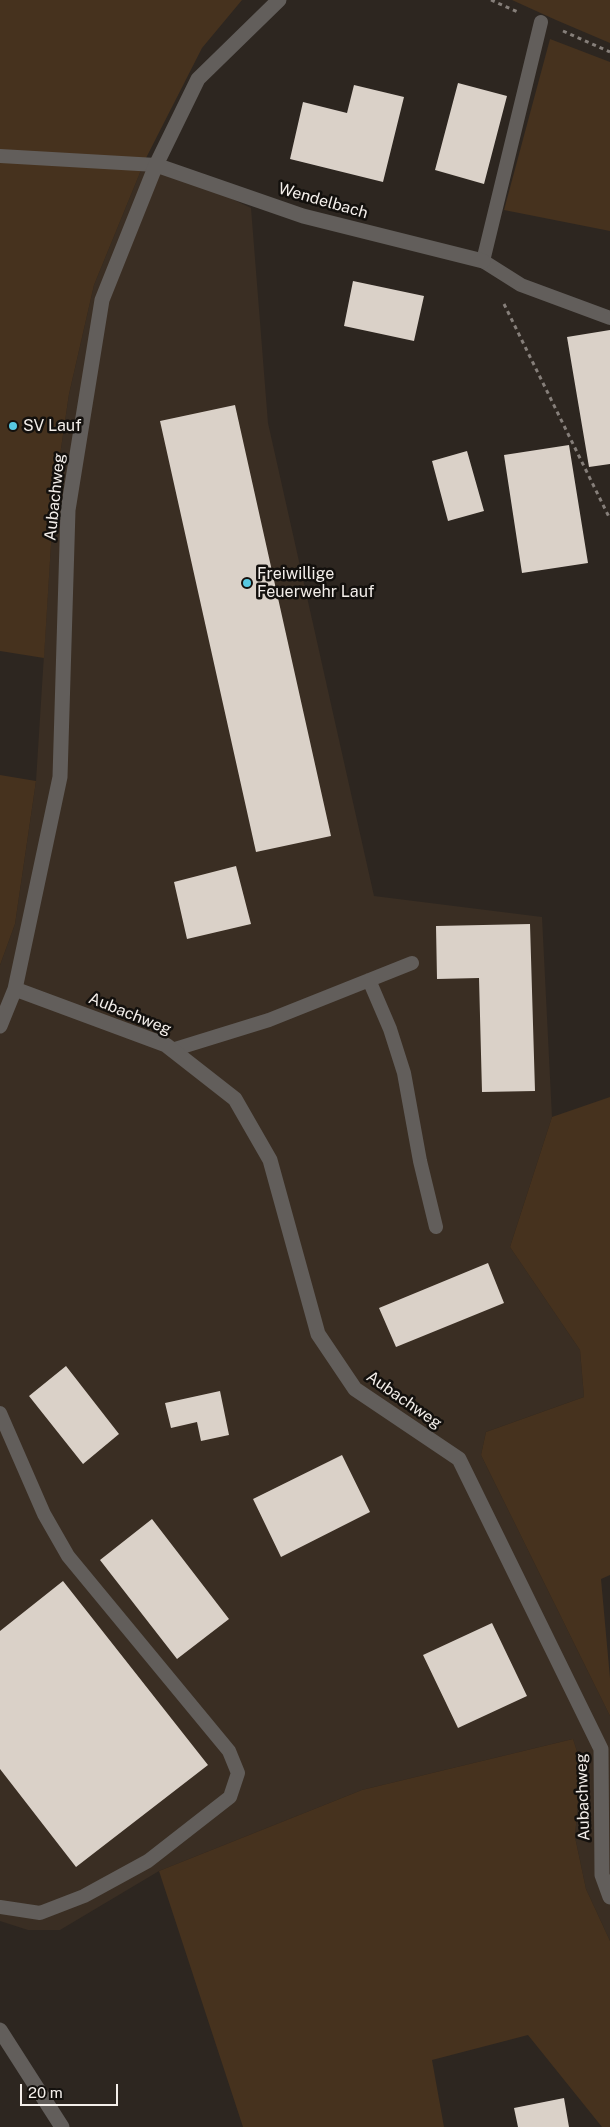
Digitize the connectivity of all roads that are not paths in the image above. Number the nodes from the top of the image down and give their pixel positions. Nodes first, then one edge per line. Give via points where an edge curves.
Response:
1 (279, 0) edge
2 (541, 22) dead end
3 (0, 156) edge
4 (156, 165) junction
5 (483, 261) junction
6 (610, 318) edge
7 (412, 963) dead end
8 (369, 980) junction
9 (15, 989) junction
10 (0, 1026) edge
11 (172, 1050) junction
12 (436, 1227) dead end
13 (0, 1414) edge
14 (610, 1897) edge
15 (0, 1907) edge
16 (0, 2030) edge
17 (62, 2127) edge

1 - 4 street, Aubachweg via 198,79
2 - 5 lane
3 - 4 lane
4 - 5 street, Wendelbach via 303,216
4 - 9 street, Aubachweg via 102,300 68,510 60,777
5 - 6 lane via 521,285
7 - 8 lane
8 - 11 lane via 269,1020
8 - 12 lane via 390,1029 404,1074
9 - 10 street, Aubachweg
9 - 11 street, Aubachweg
11 - 14 street, Aubachweg via 235,1099 270,1160 318,1334 355,1389 459,1458 601,1750 602,1875
13 - 15 lane via 44,1514 68,1556 229,1751 238,1773 230,1797 148,1861 84,1896 40,1913
16 - 17 street

